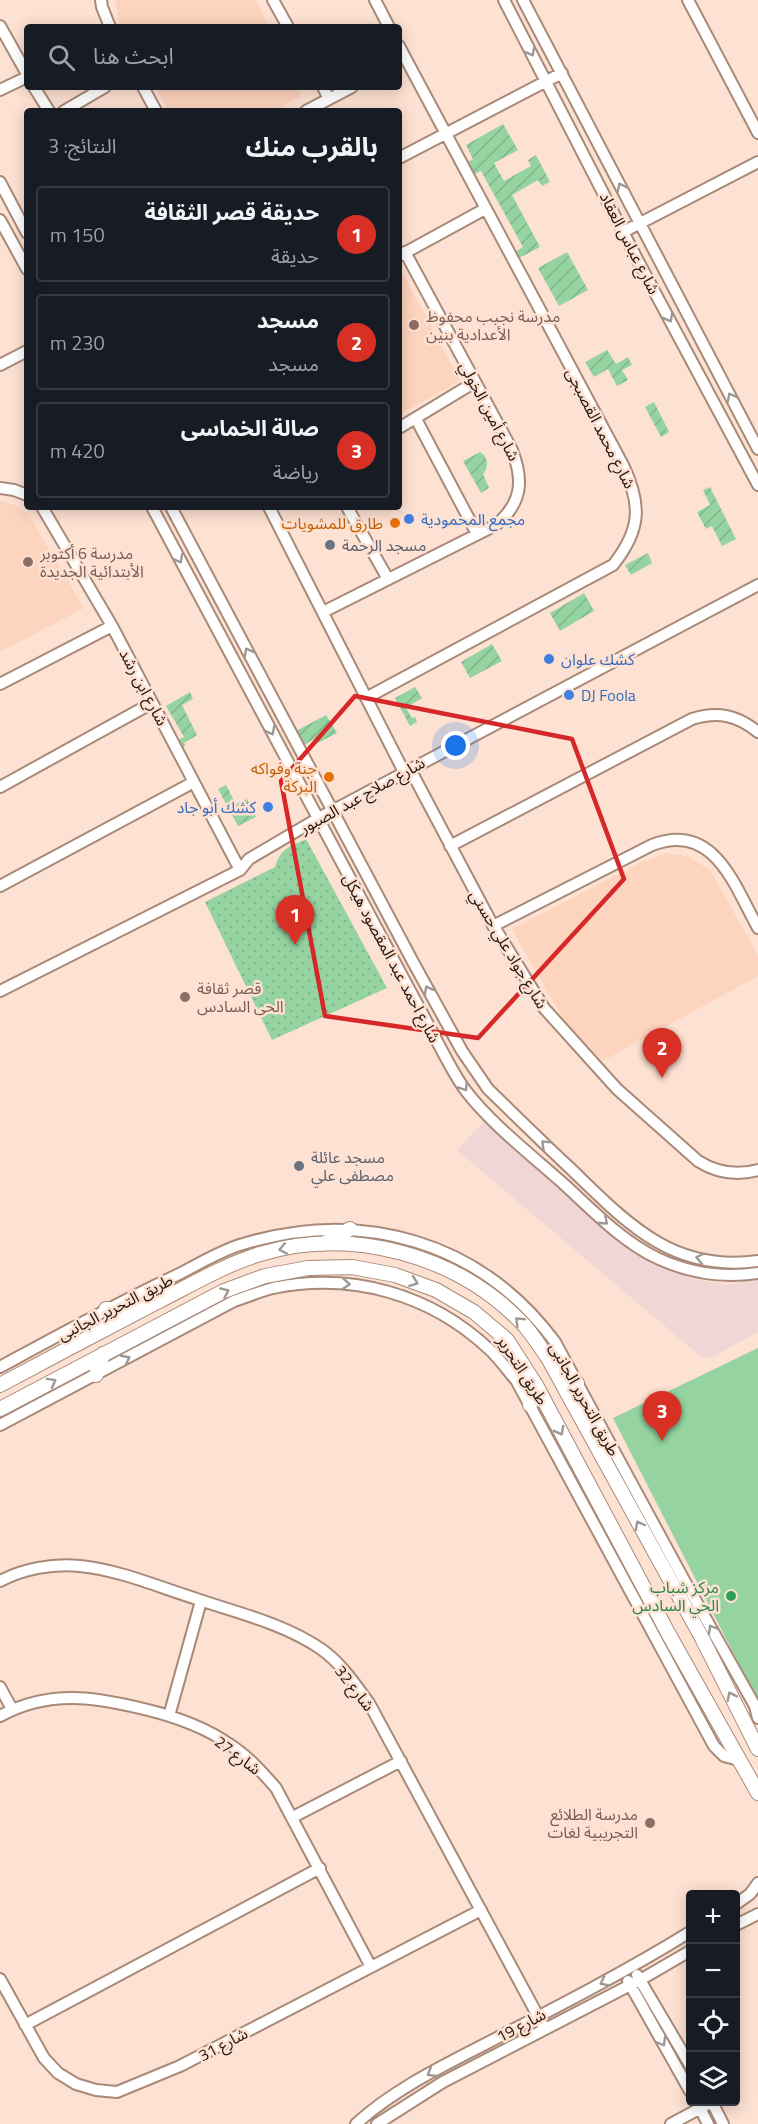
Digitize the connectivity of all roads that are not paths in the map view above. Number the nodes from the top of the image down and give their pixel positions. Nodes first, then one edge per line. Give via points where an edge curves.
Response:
1 (101, 0) edge
2 (273, 0) edge
3 (375, 0) edge
4 (504, 0) edge
5 (523, 0) edge
6 (688, 0) edge
7 (109, 24) edge
8 (286, 24) edge
9 (387, 24) edge
10 (0, 26) edge
11 (402, 60) edge
12 (24, 70) edge
13 (562, 73) junction
14 (24, 78) edge
15 (546, 82) junction
16 (0, 90) edge
17 (36, 90) edge
18 (100, 90) edge
19 (145, 90) edge
20 (324, 90) edge
21 (346, 90) edge
22 (329, 99) junction
23 (46, 108) edge
24 (69, 108) edge
25 (154, 108) edge
26 (312, 108) edge
27 (445, 134) junction
28 (758, 134) edge
29 (402, 156) edge
30 (758, 162) edge
31 (0, 182) edge
32 (485, 209) junction
33 (0, 220) edge
34 (640, 224) junction
35 (24, 227) edge
36 (624, 232) junction
37 (402, 254) edge
38 (24, 264) edge
39 (24, 353) edge
40 (0, 365) edge
41 (475, 382) junction
42 (416, 419) junction
43 (402, 426) edge
44 (758, 449) edge
45 (758, 485) edge
46 (0, 488) edge
47 (24, 494) edge
48 (44, 510) edge
49 (154, 510) edge
50 (173, 510) edge
51 (271, 510) edge
52 (349, 510) edge
53 (477, 534) junction
54 (388, 579) junction
55 (758, 585) edge
56 (323, 612) junction
57 (112, 626) junction
58 (0, 684) edge
59 (366, 698) junction
60 (152, 703) junction
61 (758, 732) edge
62 (407, 770) junction
63 (194, 782) junction
64 (0, 787) edge
65 (332, 811) junction
66 (317, 819) junction
67 (450, 846) junction
68 (240, 870) junction
69 (0, 886) edge
70 (493, 926) junction
71 (758, 928) edge
72 (0, 991) edge
73 (462, 1051) junction
74 (447, 1060) junction
75 (758, 1170) edge
76 (350, 1229) junction
77 (322, 1244) junction
78 (664, 1246) junction
79 (659, 1259) junction
80 (758, 1261) edge
81 (758, 1273) edge
82 (106, 1309) junction
83 (144, 1309) junction
84 (0, 1353) edge
85 (103, 1354) junction
86 (3, 1366) edge
87 (96, 1375) junction
88 (577, 1383) junction
89 (0, 1384) edge
90 (536, 1385) junction
91 (572, 1402) junction
92 (530, 1405) junction
93 (0, 1409) edge
94 (0, 1425) edge
95 (0, 1581) edge
96 (201, 1601) junction
97 (692, 1620) junction
98 (668, 1633) junction
99 (712, 1659) junction
100 (691, 1674) junction
101 (0, 1687) edge
102 (12, 1709) junction
103 (0, 1716) edge
104 (169, 1716) junction
105 (758, 1718) edge
106 (758, 1749) edge
107 (739, 1760) junction
108 (401, 1761) junction
109 (758, 1793) edge
110 (293, 1817) junction
111 (320, 1868) junction
112 (758, 1883) edge
113 (754, 1893) edge
114 (740, 1901) edge
115 (481, 1910) junction
116 (758, 1914) edge
117 (740, 1923) edge
118 (686, 1934) edge
119 (686, 1953) edge
120 (371, 1966) junction
121 (628, 1970) junction
122 (0, 1979) edge
123 (635, 1983) junction
124 (539, 2016) junction
125 (25, 2025) junction
126 (545, 2029) junction
127 (686, 2059) edge
128 (686, 2083) edge
129 (698, 2106) edge
130 (699, 2106) edge
131 (714, 2106) edge
132 (356, 2124) edge
133 (377, 2124) edge
134 (671, 2124) edge
135 (708, 2124) edge
136 (723, 2124) edge

1 - 7 street
2 - 8 street
3 - 9 street
4 -> 15 street, شارع عباس العقاد
5 - 13 street, شارع عباس العقاد
6 - 28 street
10 - 12 street
11 - 27 street, شارع محمد القصبجى
13 - 15 street
34 -> 13 street, شارع عباس العقاد
14 - 16 street
15 - 27 street
15 - 36 street, شارع عباس العقاد
17 - 23 street
18 - 24 street
19 - 25 street
20 - 22 street
21 - 22 street
22 - 26 street
27 - 29 street
27 - 32 street, شارع محمد القصبجى
30 - 34 street
31 - 35 street
32 - 37 street
32 - 59 street, شارع محمد القصبجى via 628,476 635,498 635,525 613,565
33 - 38 street
34 - 36 street
44 -> 34 street, شارع عباس العقاد
36 -> 45 street, شارع عباس العقاد
37 - 41 street, شارع أمين الخولي
39 - 40 street
41 - 42 street
41 - 53 street, شارع أمين الخولي via 512,450 520,480 509,512 496,525
42 - 43 street
42 - 53 street
46 - 47 street
48 - 57 street, شارع ابن رشد
49 -> 66 street, شارع احمد عبد المقصود هيكل
65 -> 50 street, شارع احمد عبد المقصود هيكل
51 - 56 street, شارع جواد علي حسني
52 - 54 street
53 - 54 street, شارع أمين الخولي
54 - 56 street, شارع أمين الخولي
55 - 62 street, شارع صلاح عبد الصبور
56 - 59 street, شارع جواد علي حسني
57 - 58 street
57 - 60 street, شارع ابن رشد
59 - 62 street, شارع جواد علي حسني
60 - 63 street, شارع ابن رشد
60 - 64 street
61 - 67 street via 747,723 720,714 692,719
62 - 65 street, شارع صلاح عبد الصبور
62 - 67 street, شارع جواد علي حسني
63 - 68 street, شارع ابن رشد
63 - 69 street
65 - 66 street, شارع صلاح عبد الصبور
73 -> 65 street, شارع احمد عبد المقصود هيكل
66 - 68 street, شارع صلاح عبد الصبور via 249,859
66 - 74 street, شارع احمد عبد المقصود هيكل
67 - 70 street, شارع جواد علي حسني
68 - 72 street, شارع صلاح عبد الصبور
70 - 71 street via 652,845 674,839 696,843 713,853
70 - 75 street, شارع جواد علي حسني via 544,1008 631,1102 708,1167 733,1173
73 - 74 street
78 -> 73 street, شارع احمد عبد المقصود هيكل via 610,1207 488,1089
74 -> 79 street, شارع احمد عبد المقصود هيكل via 485,1112 600,1218
76 - 77 street
76 - 82 street, طريق التحرير الجانبى via 277,1234 240,1245
76 - 88 street, طريق التحرير الجانبى via 420,1242 460,1259 496,1282 544,1326
77 -> 83 street, طريق التحرير via 261,1254 216,1271
91 -> 77 street, طريق التحرير via 524,1325 488,1294 447,1269 403,1252 356,1244
78 - 79 street
80 -> 78 street, شارع احمد عبد المقصود هيكل via 707,1260
79 - 81 street, شارع احمد عبد المقصود هيكل via 703,1273
82 - 83 street
82 - 86 street, طريق التحرير الجانبى
83 - 89 street, طريق التحرير
84 - 86 street
85 - 87 street
85 -> 90 street, طريق التحرير via 224,1291 265,1276 308,1268 352,1267 395,1275 436,1290 474,1312 507,1340
93 -> 85 street, طريق التحرير
87 -> 92 street via 234,1301 272,1288 311,1282 350,1283 417,1301 460,1324 516,1380
87 - 94 street
88 - 91 street
105 -> 88 street, طريق التحرير الجانبى via 755,1706
90 - 92 street
90 -> 98 street, طريق التحرير
97 -> 91 street, طريق التحرير
92 - 107 street via 714,1746 724,1756
95 - 96 street, شارع 32 via 45,1567 77,1565 110,1570
96 - 104 street
96 - 108 street, شارع 32 via 292,1632 323,1650 349,1674
97 - 98 street via 684,1634
97 - 99 street, طريق التحرير
98 - 100 street, طريق التحرير
99 - 100 street via 700,1661
106 -> 99 street, طريق التحرير
100 - 107 street, طريق التحرير
101 - 102 street
102 - 103 street, شارع 27
102 - 104 street, شارع 27 via 43,1700 75,1697 107,1700
104 - 110 street, شارع 27 via 228,1743 255,1763
107 - 109 street, طريق التحرير
108 - 110 street
108 - 115 street, شارع 32
110 - 111 street, شارع 27
111 - 120 street, شارع 27
111 - 125 street
112 - 113 street
113 - 114 street
115 - 120 street, شارع 31
115 - 124 street, شارع 32
116 - 117 street
118 - 121 street, شارع 19
119 - 123 street, شارع 19
120 - 125 street, شارع 31 via 180,2066 117,2092 76,2084 58,2073 44,2058
121 - 123 street
121 -> 124 street, شارع 19
122 - 125 street, شارع 31
123 - 126 street, شارع 19
123 - 127 street
123 -> 128 street
124 - 126 street, شارع 32
124 -> 132 street, شارع 19 via 424,2077
126 - 133 street, شارع 19 via 443,2082
129 - 134 street
130 - 135 street
131 - 136 street

